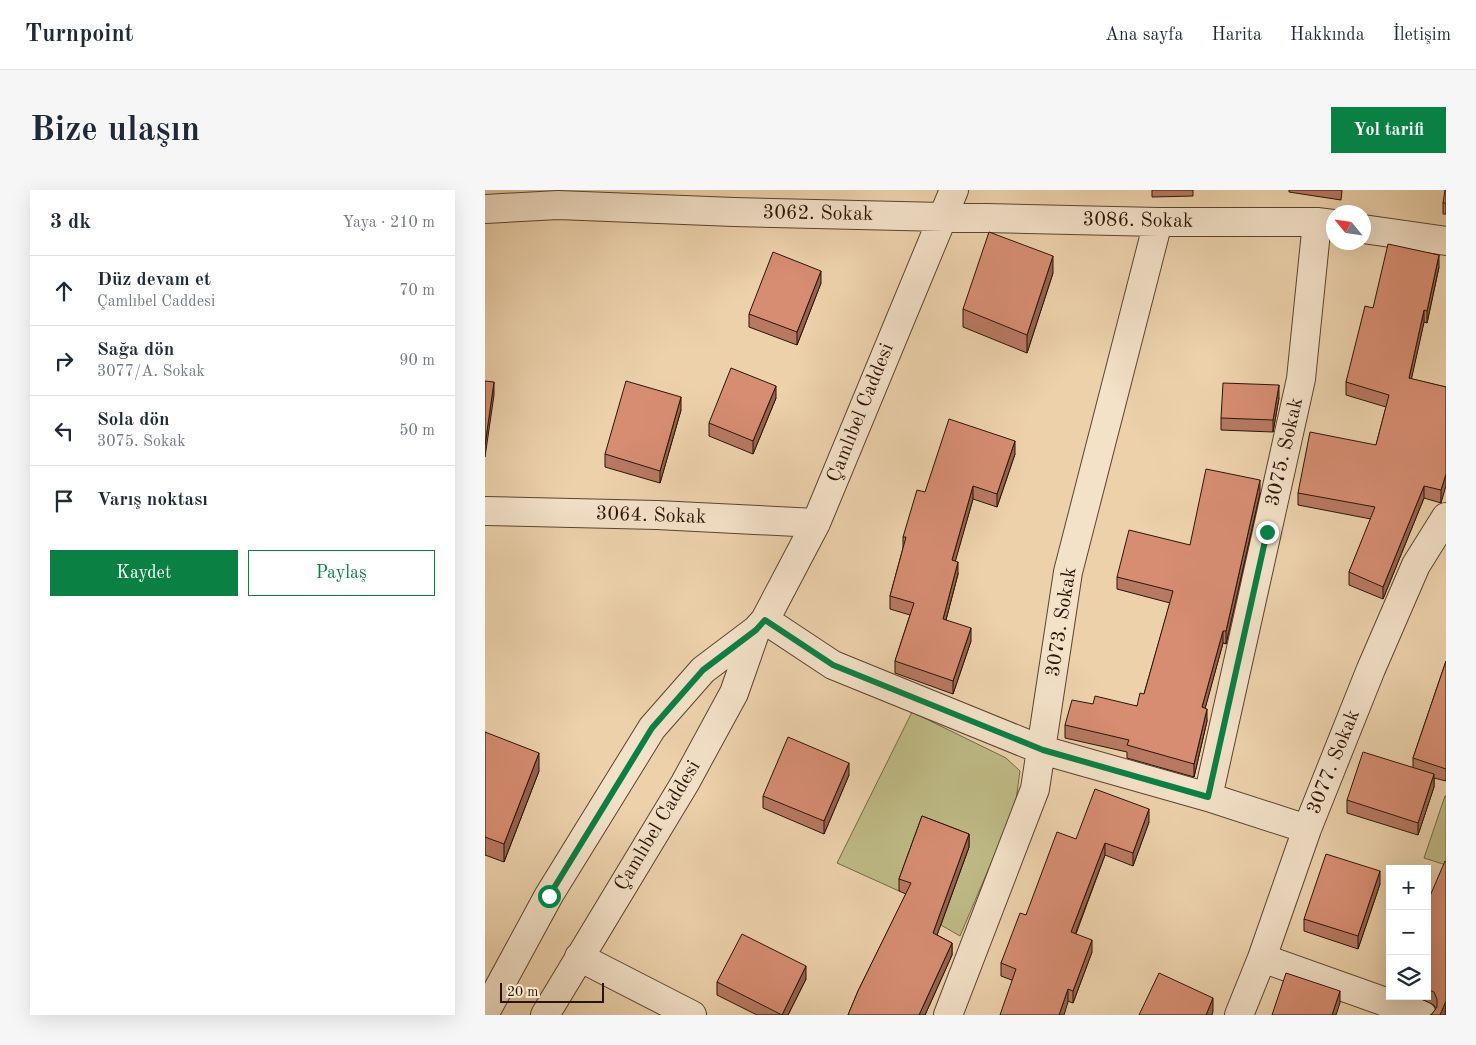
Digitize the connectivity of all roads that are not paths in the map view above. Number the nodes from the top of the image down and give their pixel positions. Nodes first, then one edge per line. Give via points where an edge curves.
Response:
1 (954, 190) edge
2 (485, 208) edge
3 (942, 216) junction
4 (1158, 222) junction
5 (1325, 223) edge
6 (1371, 230) edge
7 (1446, 241) edge
8 (485, 512) edge
9 (1446, 516) edge
10 (816, 523) junction
11 (760, 625) junction
12 (1043, 750) junction
13 (1208, 797) junction
14 (1307, 829) junction
15 (579, 957) junction
16 (1262, 958) junction
17 (485, 1013) edge
18 (545, 1015) edge
19 (692, 1015) edge
20 (948, 1015) edge
21 (1239, 1015) edge
22 (1422, 1015) edge

1 - 3 street, Çamlıbel Caddesi
2 - 3 street, 3062. Sokak via 558,205
3 - 4 street, 3086. Sokak
3 - 10 street, Çamlıbel Caddesi
4 - 5 street, 3086. Sokak
4 - 12 street, 3073. Sokak via 1068,572
5 - 13 street, 3075. Sokak via 1301,379
6 - 7 street
8 - 10 street, 3064. Sokak via 657,515
9 - 14 street, 3077. Sokak via 1416,565
10 - 11 street, Çamlıbel Caddesi
11 - 12 street via 833,665
11 - 15 street, Çamlıbel Caddesi via 734,693 685,783
11 - 17 street, Çamlıbel Caddesi via 703,670 652,728 549,896
12 - 13 street
12 - 20 street, 3073. Sokak via 1035,789
13 - 14 street
14 - 16 street, 3077. Sokak
15 - 18 street, Çamlıbel Caddesi
15 - 19 street
16 - 21 street, 3077. Sokak
16 - 22 street

